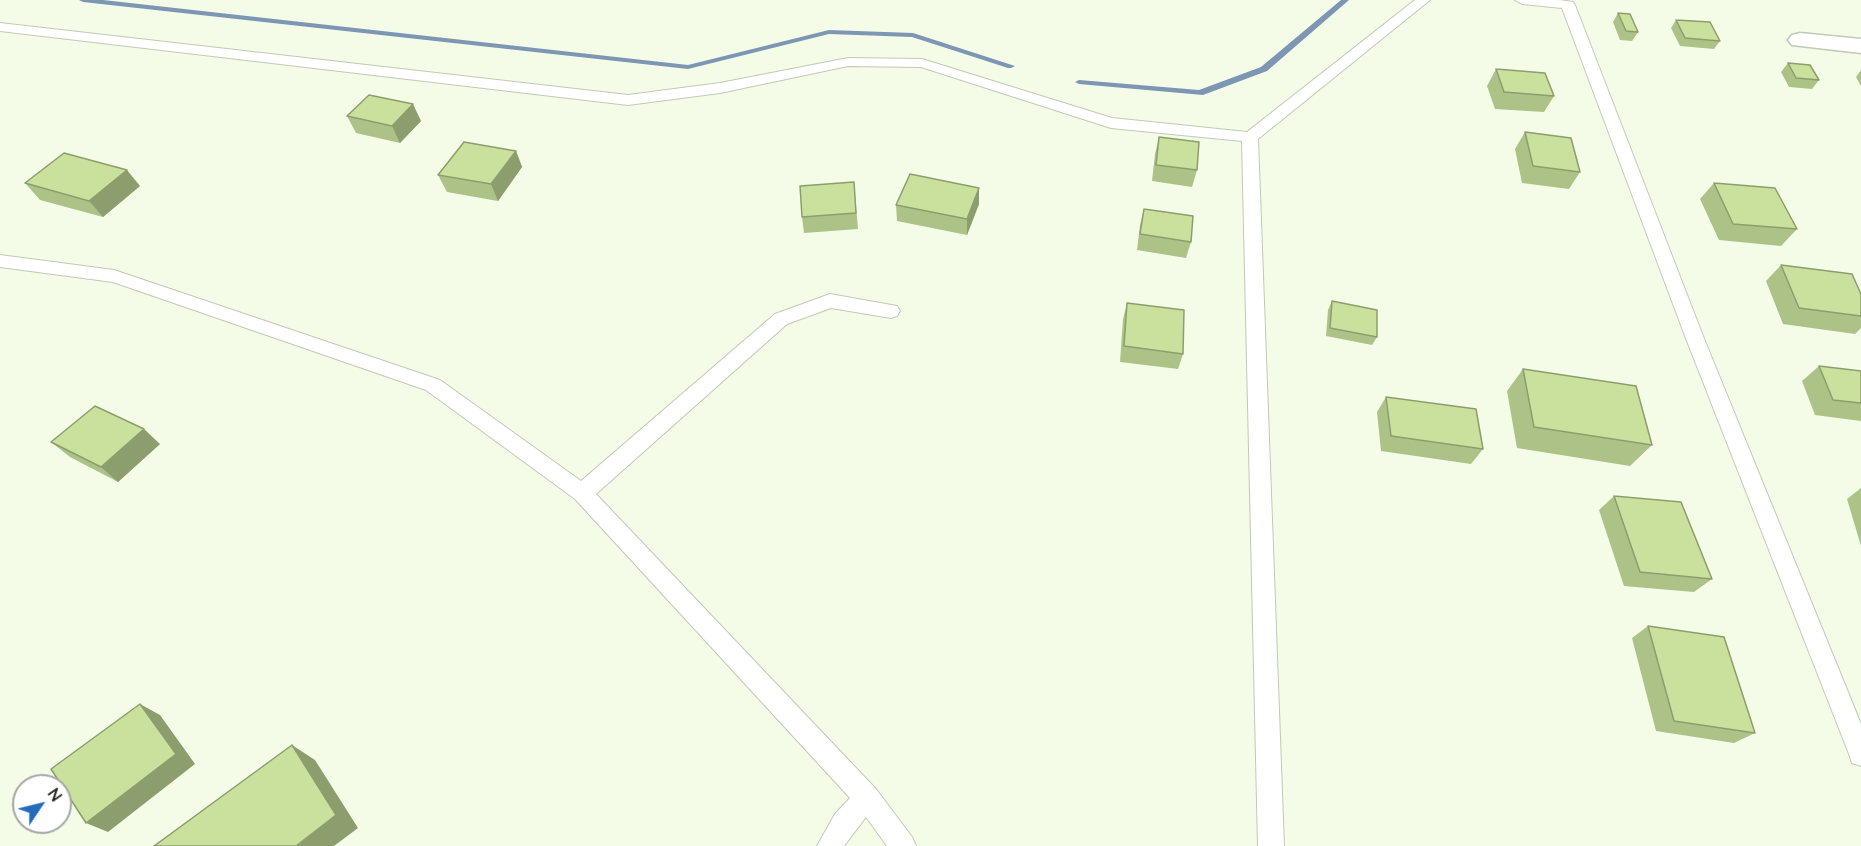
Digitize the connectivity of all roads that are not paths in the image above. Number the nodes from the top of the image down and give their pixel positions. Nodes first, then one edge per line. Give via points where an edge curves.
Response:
1 (1423, 0) edge
2 (1522, 0) edge
3 (1568, 2) edge
4 (0, 27) edge
5 (1800, 40) dead end
6 (1861, 46) edge
7 (1250, 137) junction
8 (0, 261) edge
9 (891, 311) dead end
10 (582, 493) junction
11 (1861, 754) edge
12 (867, 798) junction
13 (830, 846) edge
14 (903, 846) edge
15 (1271, 846) edge

1 - 7 lane
2 - 3 lane
3 - 11 lane via 1694,336
4 - 7 lane via 628,100 720,88 848,62 921,63 1111,123
5 - 6 street
7 - 15 lane
8 - 10 lane via 114,276 433,385
9 - 10 lane via 830,301 781,319
10 - 12 lane
12 - 13 lane
12 - 14 lane

